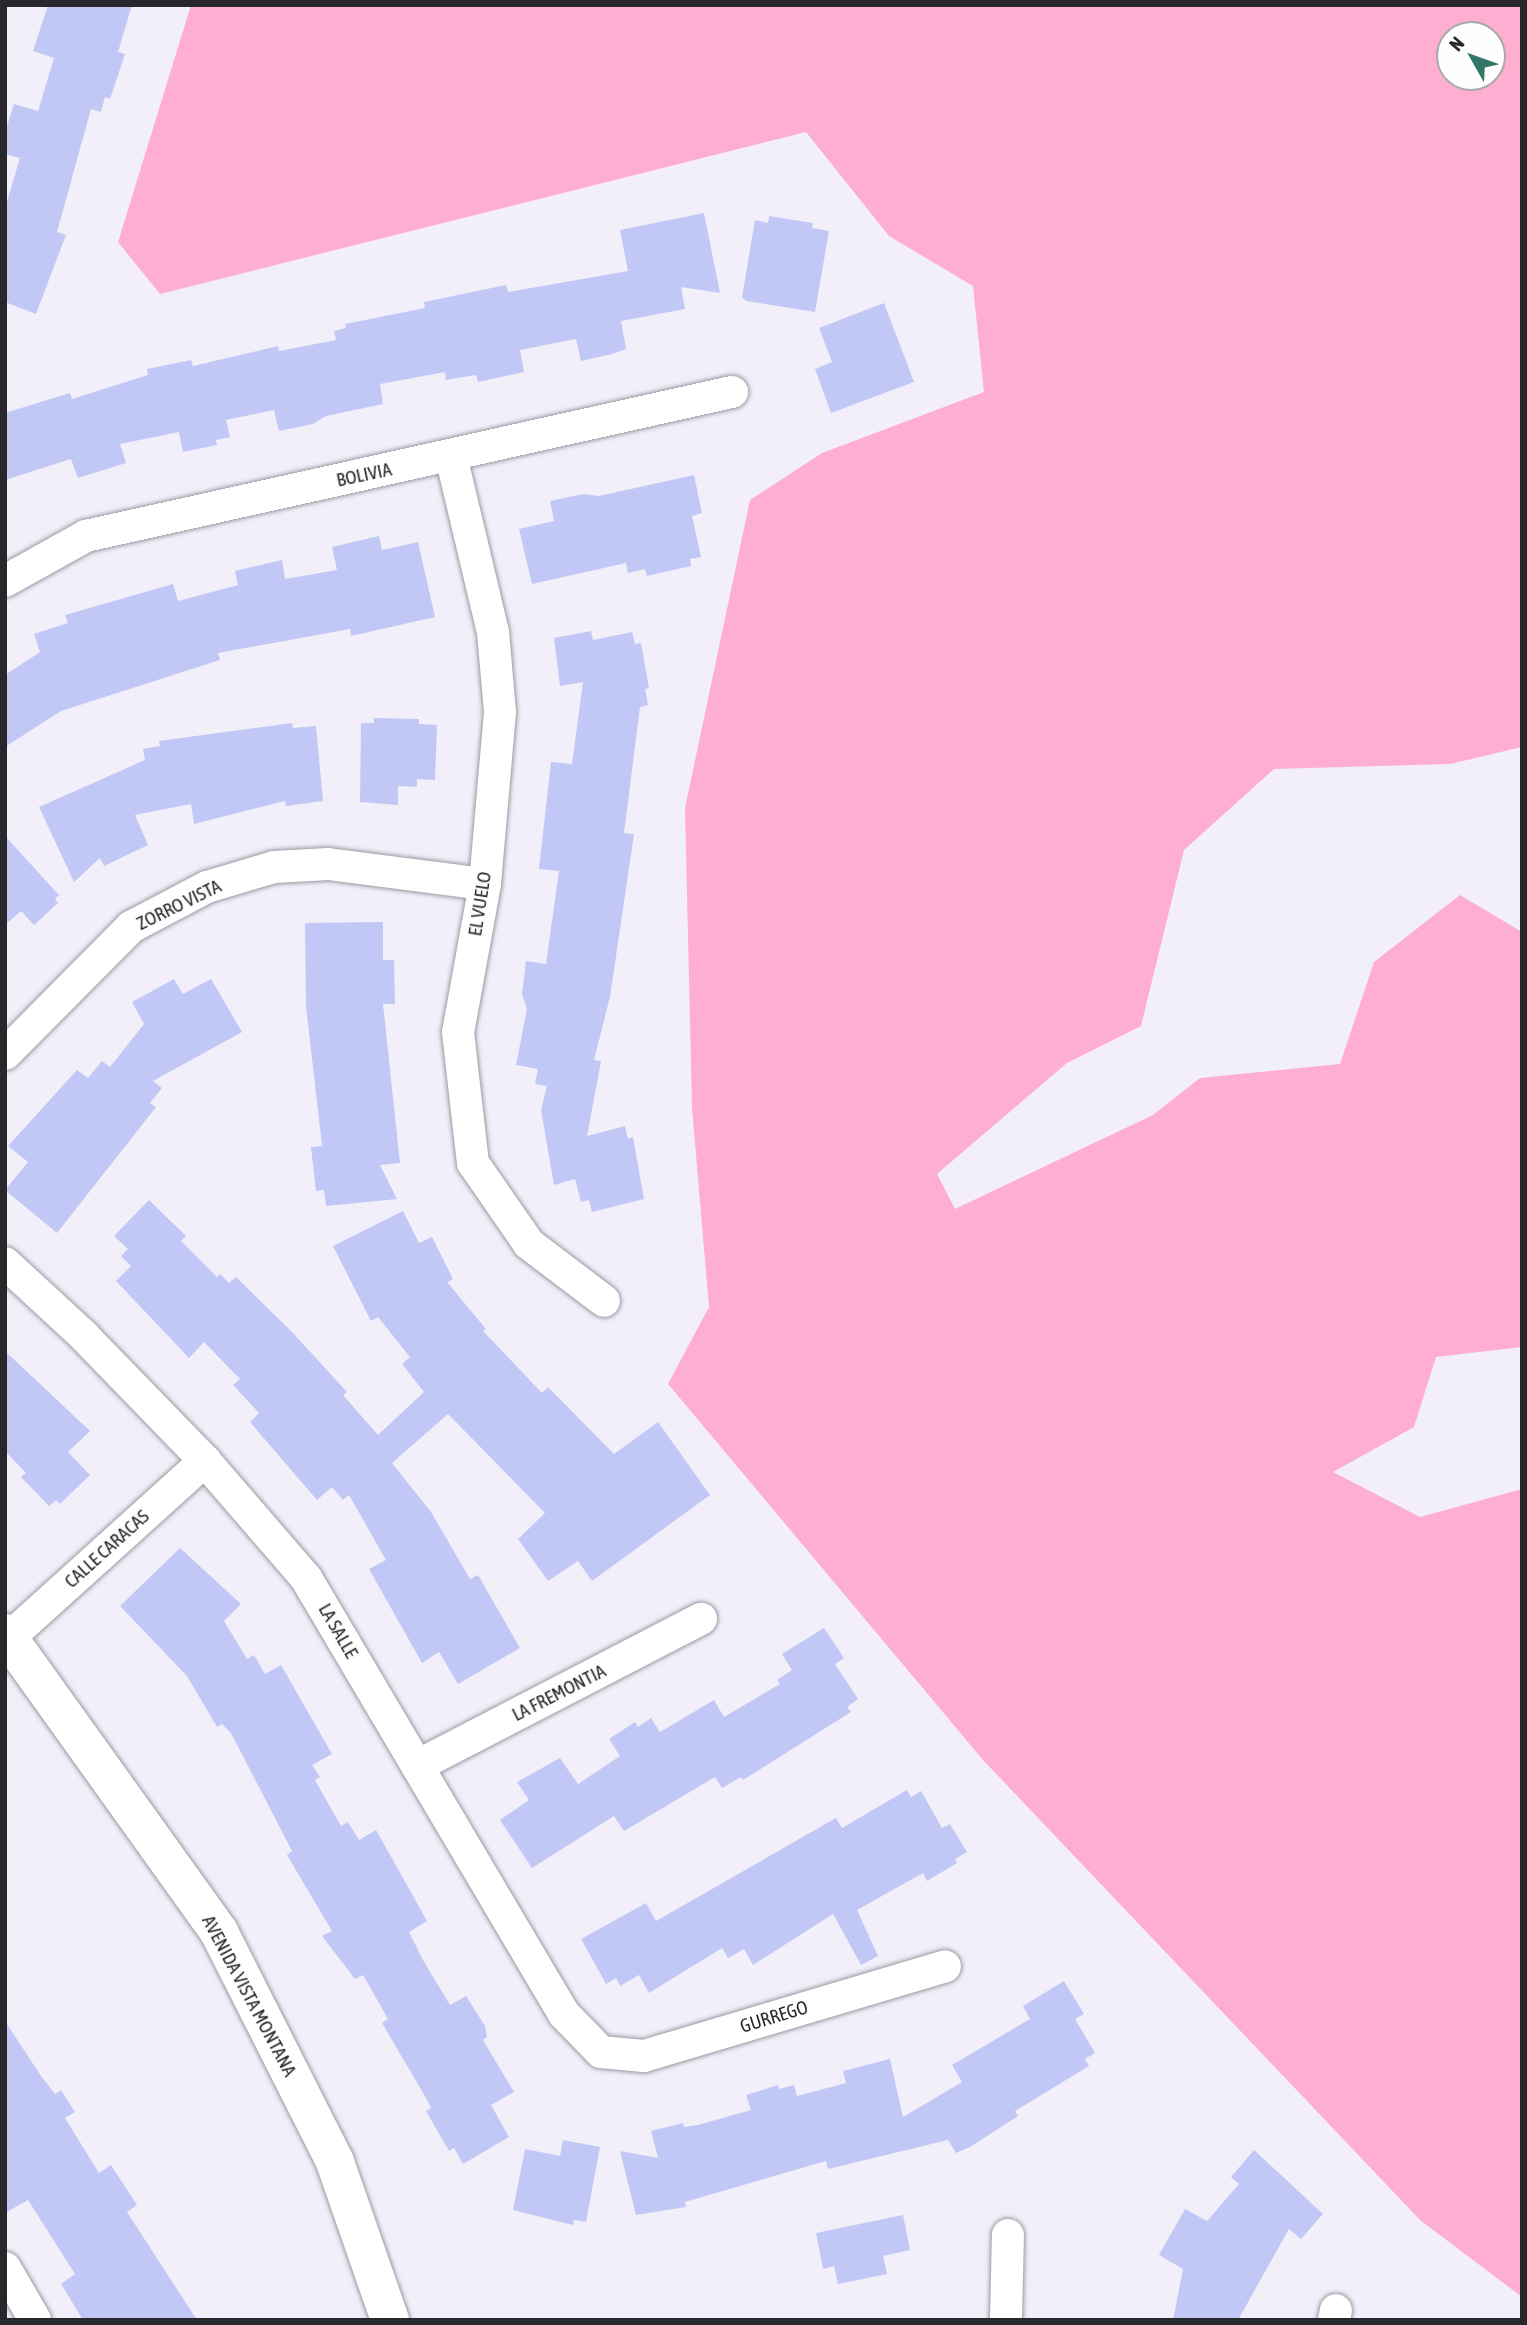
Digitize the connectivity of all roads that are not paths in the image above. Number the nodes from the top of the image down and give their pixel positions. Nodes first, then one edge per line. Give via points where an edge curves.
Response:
1 (732, 392) dead end
2 (450, 456) junction
3 (5, 581) edge
4 (485, 884) junction
5 (5, 1054) edge
6 (5, 1263) edge
7 (604, 1301) dead end
8 (205, 1461) junction
9 (701, 1619) dead end
10 (7, 1635) edge
11 (417, 1766) junction
12 (945, 1966) dead end
13 (601, 2052) joint
14 (1008, 2235) dead end
15 (5, 2268) edge
16 (35, 2320) edge
17 (390, 2320) edge
18 (1006, 2320) edge

1 - 2 street, BOLIVIA
2 - 3 street, BOLIVIA via 86,536
2 - 4 street, EL VUELO via 493,632 500,712
4 - 5 street, ZORRO VISTA via 328,864 274,867 207,887 131,927
4 - 7 street, EL VUELO via 458,1032 473,1163 529,1244
6 - 8 street, LA SALLE via 84,1336
8 - 10 street, CALLE CARACAS
8 - 11 street, LA SALLE via 306,1578
9 - 11 street, LA FREMONTIA
10 - 17 street, AVENIDA VISTA MONTANA via 219,1932 335,2162
11 - 13 street, LA SALLE via 564,2014
12 - 13 street, GURREGO via 644,2056
14 - 18 street
15 - 16 street

